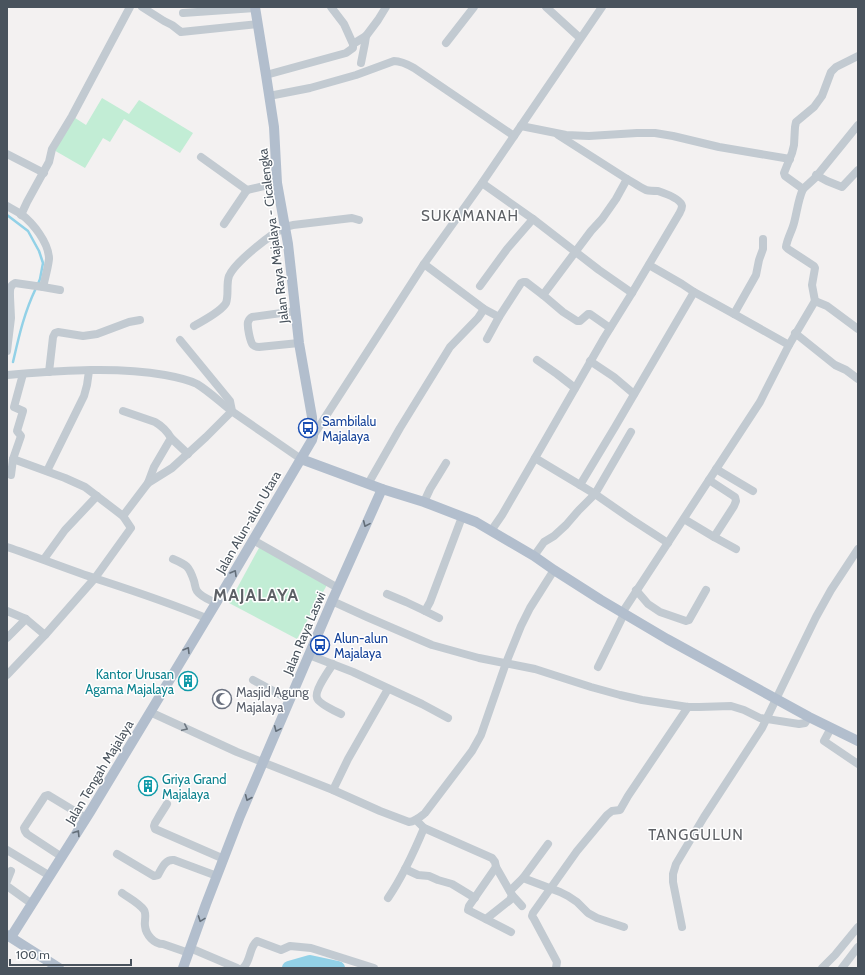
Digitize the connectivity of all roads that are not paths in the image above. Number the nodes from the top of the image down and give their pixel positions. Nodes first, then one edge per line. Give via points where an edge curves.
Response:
1 (130, 7) edge
2 (142, 7) edge
3 (331, 7) edge
4 (386, 7) edge
5 (474, 7) edge
6 (546, 7) edge
7 (602, 7) edge
8 (255, 8) edge
9 (183, 13) dead end
10 (258, 24) junction
11 (580, 38) junction
12 (366, 39) junction
13 (446, 43) dead end
14 (353, 48) junction
15 (858, 56) edge
16 (361, 59) junction
17 (364, 72) junction
18 (266, 75) junction
19 (269, 96) junction
20 (858, 125) edge
21 (521, 126) junction
22 (557, 134) junction
23 (514, 136) junction
24 (7, 154) edge
25 (201, 157) dead end
26 (790, 159) junction
27 (858, 170) edge
28 (44, 173) junction
29 (816, 175) junction
30 (627, 179) junction
31 (277, 183) junction
32 (482, 183) junction
33 (803, 189) junction
34 (247, 190) junction
35 (7, 206) edge
36 (21, 215) junction
37 (533, 219) junction
38 (359, 220) dead end
39 (224, 224) dead end
40 (285, 230) junction
41 (763, 239) dead end
42 (574, 252) junction
43 (424, 264) junction
44 (649, 265) junction
45 (39, 286) junction
46 (480, 286) dead end
47 (60, 290) dead end
48 (694, 292) junction
49 (632, 293) junction
50 (543, 295) junction
51 (8, 297) edge
52 (816, 301) junction
53 (484, 308) junction
54 (296, 311) junction
55 (734, 314) junction
56 (498, 317) junction
57 (140, 320) dead end
58 (194, 326) dead end
59 (610, 328) junction
60 (858, 329) edge
61 (795, 333) junction
62 (487, 339) dead end
63 (180, 340) dead end
64 (299, 342) junction
65 (789, 345) junction
66 (7, 351) edge
67 (537, 360) dead end
68 (590, 361) junction
69 (89, 371) junction
70 (49, 372) junction
71 (23, 374) junction
72 (7, 375) edge
73 (858, 379) edge
74 (575, 388) junction
75 (634, 394) junction
76 (123, 411) dead end
77 (232, 411) junction
78 (631, 432) dead end
79 (171, 438) junction
80 (313, 438) junction
81 (188, 454) junction
82 (302, 457) junction
83 (535, 458) junction
84 (13, 459) junction
85 (446, 463) dead end
86 (716, 469) junction
87 (47, 471) junction
88 (11, 475) dead end
89 (709, 480) junction
90 (148, 483) junction
91 (368, 484) junction
92 (580, 485) junction
93 (382, 489) junction
94 (753, 491) dead end
95 (594, 494) junction
96 (97, 496) junction
97 (427, 496) junction
98 (123, 516) junction
99 (462, 517) junction
100 (684, 519) junction
101 (494, 526) junction
102 (714, 536) junction
103 (253, 540) junction
104 (668, 543) junction
105 (7, 547) edge
106 (736, 549) dead end
107 (858, 549) edge
108 (535, 554) junction
109 (173, 559) dead end
110 (44, 560) junction
111 (554, 570) junction
112 (95, 578) junction
113 (338, 588) junction
114 (706, 590) dead end
115 (635, 591) junction
116 (387, 594) dead end
117 (332, 601) junction
118 (216, 603) junction
119 (7, 611) edge
120 (425, 611) junction
121 (623, 613) junction
122 (206, 618) junction
123 (439, 618) dead end
124 (26, 619) junction
125 (45, 635) junction
126 (7, 638) edge
127 (309, 655) junction
128 (506, 663) junction
129 (333, 664) junction
130 (598, 667) dead end
131 (7, 676) edge
132 (253, 680) dead end
133 (388, 689) junction
134 (776, 699) junction
135 (290, 700) junction
136 (688, 707) junction
137 (150, 712) junction
138 (341, 714) dead end
139 (809, 717) junction
140 (448, 718) dead end
141 (767, 719) junction
142 (831, 728) junction
143 (858, 741) edge
144 (263, 762) junction
145 (858, 764) edge
146 (333, 790) junction
147 (167, 804) dead end
148 (86, 818) junction
149 (416, 820) junction
150 (424, 828) junction
151 (548, 844) dead end
152 (7, 850) edge
153 (117, 854) dead end
154 (62, 857) junction
155 (224, 859) junction
156 (496, 868) junction
157 (405, 869) junction
158 (11, 871) dead end
159 (50, 876) junction
160 (217, 876) junction
161 (523, 878) junction
162 (7, 881) edge
163 (7, 886) edge
164 (551, 889) junction
165 (122, 893) dead end
166 (511, 893) junction
167 (388, 898) dead end
168 (475, 898) junction
169 (32, 904) junction
170 (522, 906) dead end
171 (486, 919) junction
172 (624, 927) dead end
173 (682, 927) dead end
174 (858, 927) edge
175 (511, 932) dead end
176 (8, 938) edge
177 (858, 947) edge
178 (189, 950) junction
179 (59, 968) edge
180 (183, 968) edge
181 (237, 968) edge
182 (243, 968) edge
183 (374, 968) edge
184 (556, 968) edge
185 (822, 968) edge
186 (842, 968) edge

1 - 28 street via 72,116 52,148
2 - 10 street via 181,32
3 - 14 street via 344,24
4 - 12 street
5 - 13 street
6 - 11 street
7 - 11 street
8 - 9 street
8 - 10 main road, Jalan Raya Majalaya - Cicalengka
10 - 18 main road, Jalan Raya Majalaya - Cicalengka
11 - 21 street
12 - 14 street
12 - 16 street
14 - 16 street
14 - 18 street via 346,53
15 - 26 street via 833,69 822,96 796,122
16 - 17 street
17 - 19 street via 310,88
17 - 23 street via 399,61
18 - 19 main road, Jalan Raya Majalaya - Cicalengka
19 - 31 main road, Jalan Raya Majalaya - Cicalengka via 275,139
20 - 29 street
21 - 22 street
21 - 23 street
22 - 26 street via 589,136 655,133 719,148
22 - 30 street
23 - 32 street
24 - 28 street
25 - 34 street
26 - 33 street via 784,175
27 - 29 street via 842,187
28 - 36 street
29 - 33 street
30 - 42 street via 602,219
30 - 44 street via 642,188 672,196 682,207
31 - 34 street
31 - 40 main road, Jalan Raya Majalaya - Cicalengka
32 - 37 street
32 - 43 street
33 - 52 street via 786,247 814,266 812,285
34 - 39 street
35 - 36 street
36 - 45 street via 42,238 49,258 47,272
37 - 42 street
37 - 46 street
38 - 40 street via 352,218 293,225
40 - 54 main road, Jalan Raya Majalaya - Cicalengka
40 - 58 street via 265,240 249,253 229,276 226,303 220,310
41 - 55 street via 763,250 756,275
42 - 49 street
42 - 50 street
43 - 53 street
43 - 80 street
44 - 48 street
44 - 49 street
45 - 47 street
45 - 51 street via 15,283
48 - 55 street
48 - 75 street
49 - 59 street
50 - 56 street via 523,282
50 - 59 street via 577,321 590,314
51 - 66 street via 11,318
52 - 60 street
52 - 61 street
53 - 56 street
53 - 91 street via 478,318 450,347
54 - 64 main road, Jalan Raya Majalaya - Cicalengka
54 - 64 street via 252,317 248,322 251,343 256,347
55 - 65 street
56 - 62 street
57 - 70 street via 97,334 83,336 55,333
59 - 68 street
61 - 65 street
61 - 73 street via 835,365
63 - 77 street via 230,401
64 - 80 main road, Jalan Raya Majalaya - Cicalengka via 312,417
65 - 86 street via 760,402
67 - 74 street
68 - 74 street
68 - 75 street
69 - 70 street
69 - 77 street via 128,370 183,378 207,391
69 - 87 street via 84,396
70 - 71 street
71 - 72 street
71 - 84 street via 14,407 23,412 17,431 21,436
74 - 83 street
75 - 92 street
76 - 79 street via 156,422
77 - 81 street
77 - 82 street
78 - 95 street
79 - 81 street
79 - 90 street
80 - 82 main road
81 - 90 street
82 - 91 main road
82 - 103 main road, Jalan Alun-alun Utara
83 - 92 street
83 - 101 street
84 - 87 street
84 - 88 street
85 - 97 street
86 - 89 street
86 - 94 street
87 - 96 street via 85,487
89 - 100 street
89 - 102 street via 736,501
90 - 98 street
91 - 93 main road
92 - 95 street
93 - 97 main road
93 -> 113 main road, Jalan Raya Laswi
95 - 104 street
95 - 108 street
96 - 98 street
96 - 110 street via 65,530
97 - 99 main road
98 - 112 street via 130,526 130,531
99 - 101 main road
99 - 120 street
100 - 102 street
100 - 104 street
101 - 108 main road
102 - 106 street
103 - 113 street
118 -> 103 main road, Jalan Alun-alun Utara
104 - 115 street
105 - 110 street
107 - 134 street via 819,612
108 - 111 main road
109 - 118 street via 184,564 191,572 197,591
110 - 112 street
111 - 121 main road
111 - 128 street via 530,608
112 - 122 street
112 - 125 street
113 - 117 main road, Jalan Raya Laswi
114 - 115 street via 686,621 660,612
115 - 121 street
116 - 120 street
117 - 127 main road, Jalan Raya Laswi
117 - 128 street via 432,645
118 - 122 main road, Jalan Alun-alun Utara
119 - 124 street
120 - 123 street
121 - 130 street
121 - 134 main road
137 -> 122 main road, Jalan Tengah Majalaya
124 - 125 street
124 - 126 street
125 - 131 street
127 - 129 street
127 - 135 main road, Jalan Raya Laswi
128 - 136 street via 535,669 620,695
128 - 149 street via 472,751 425,813
129 - 133 street
129 - 138 street via 316,695 320,702
132 - 135 street
133 - 140 street
133 - 146 street
134 - 139 main road
134 - 141 street
135 -> 144 main road, Jalan Raya Laswi
136 - 141 street via 731,706
136 - 164 street via 620,810 612,811 606,816
137 -> 144 street
137 - 148 main road, Jalan Tengah Majalaya
139 - 141 street via 802,724
139 - 142 main road
141 - 173 street via 676,864 673,882
142 - 143 main road
142 - 145 street via 824,741
144 - 146 street
144 -> 155 main road, Jalan Raya Laswi
146 - 149 street via 409,822
147 - 155 street via 155,823 155,830
154 -> 148 main road, Jalan Tengah Majalaya
148 - 154 street via 46,795 24,828 27,834
149 - 150 street
150 - 156 street via 492,858
150 - 157 street
151 - 161 street
152 - 159 street
153 - 160 street via 154,876 158,875 166,861 171,859
154 - 159 main road, Jalan Tengah Majalaya
155 - 160 main road, Jalan Raya Laswi
156 - 166 street
156 - 168 street
157 - 167 street
157 - 168 street via 452,884
158 - 162 street
159 - 169 main road, Jalan Tengah Majalaya
160 -> 178 main road, Jalan Raya Laswi
161 - 164 street
161 - 166 street
163 - 169 street
164 - 172 street via 577,902 592,916
164 - 184 street via 532,916 557,962
165 - 178 street via 146,913 145,928 153,941
166 - 170 street
166 - 171 street via 510,900
168 - 171 street via 468,910
169 - 176 main road, Jalan Tengah Majalaya
171 - 175 street
174 - 185 street
176 - 179 main road
177 - 186 street
178 - 180 main road, Jalan Raya Laswi
178 - 181 street
182 - 183 street via 257,941 281,950 290,946 311,948

